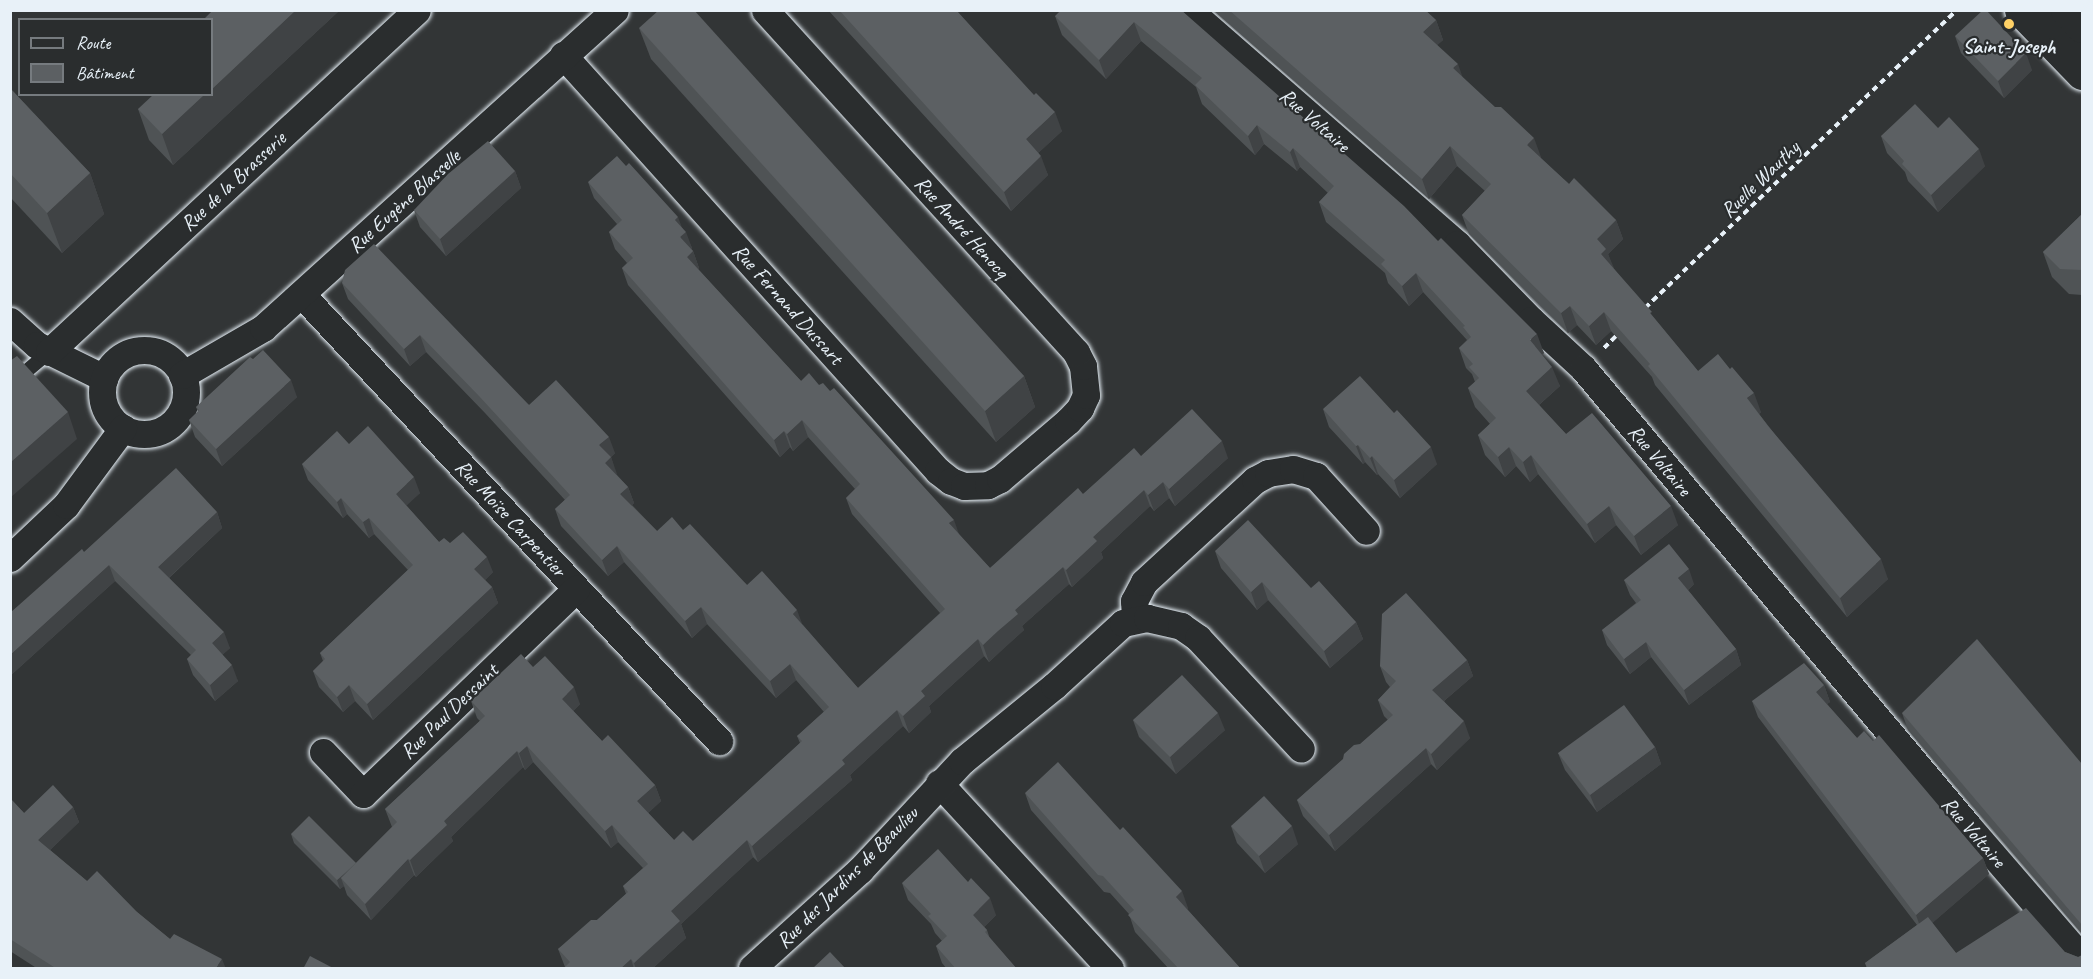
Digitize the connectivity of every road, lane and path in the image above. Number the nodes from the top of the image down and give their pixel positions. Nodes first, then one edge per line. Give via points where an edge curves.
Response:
1 (417, 10) edge
2 (615, 10) edge
3 (765, 10) edge
4 (1189, 10) edge
5 (1957, 10) edge
6 (2021, 10) edge
7 (2046, 10) edge
8 (2067, 10) edge
9 (2082, 26) edge
10 (2082, 48) edge
11 (563, 55) junction
12 (2082, 73) edge
13 (302, 295) junction
14 (1642, 311) edge
15 (10, 321) edge
16 (1625, 328) edge
17 (49, 352) junction
18 (1583, 368) junction
19 (182, 375) junction
20 (104, 378) junction
21 (10, 385) edge
22 (123, 428) junction
23 (1032, 451) joint
24 (1366, 531) dead end
25 (10, 558) edge
26 (576, 588) junction
27 (1135, 619) junction
28 (719, 741) dead end
29 (1301, 749) dead end
30 (323, 752) dead end
31 (939, 783) junction
32 (2082, 958) edge
33 (752, 969) edge
34 (1110, 969) edge

1 - 17 street, Rue de la Brasserie
2 - 11 street, Rue Eugène Blasselle
3 - 23 street, Rue André Henocq via 1076,352 1083,366 1086,395 1068,422
4 - 18 street, Rue Voltaire via 1457,244
5 - 14 path, Ruelle Wauthy
6 - 12 main road
7 - 10 lane
8 - 9 main road
11 - 13 street, Rue Eugène Blasselle
11 - 23 street, Rue Fernand Dussart via 938,471 964,486 988,485
13 - 19 street, Rue Eugène Blasselle via 250,337
13 - 26 street, Rue Moïse Carpentier
15 - 17 street
16 - 18 path
17 - 20 street
17 - 21 lane
18 - 32 street, Rue Voltaire
19 - 20 street via 168,358 142,351 116,360
19 - 22 street via 184,402 169,425 143,434
20 - 22 street via 104,407
22 - 25 street via 66,505
24 - 27 street via 1316,476 1293,469 1268,473 1255,480 1144,582 1134,601
26 - 28 street, Rue Moïse Carpentier
26 - 30 street, Rue Paul Dessaint via 363,794
27 - 29 street via 1165,620 1198,638
27 - 31 street, Rue des Jardins de Beaulieu via 1123,623
31 - 33 street, Rue des Jardins de Beaulieu via 860,870
31 - 34 street

